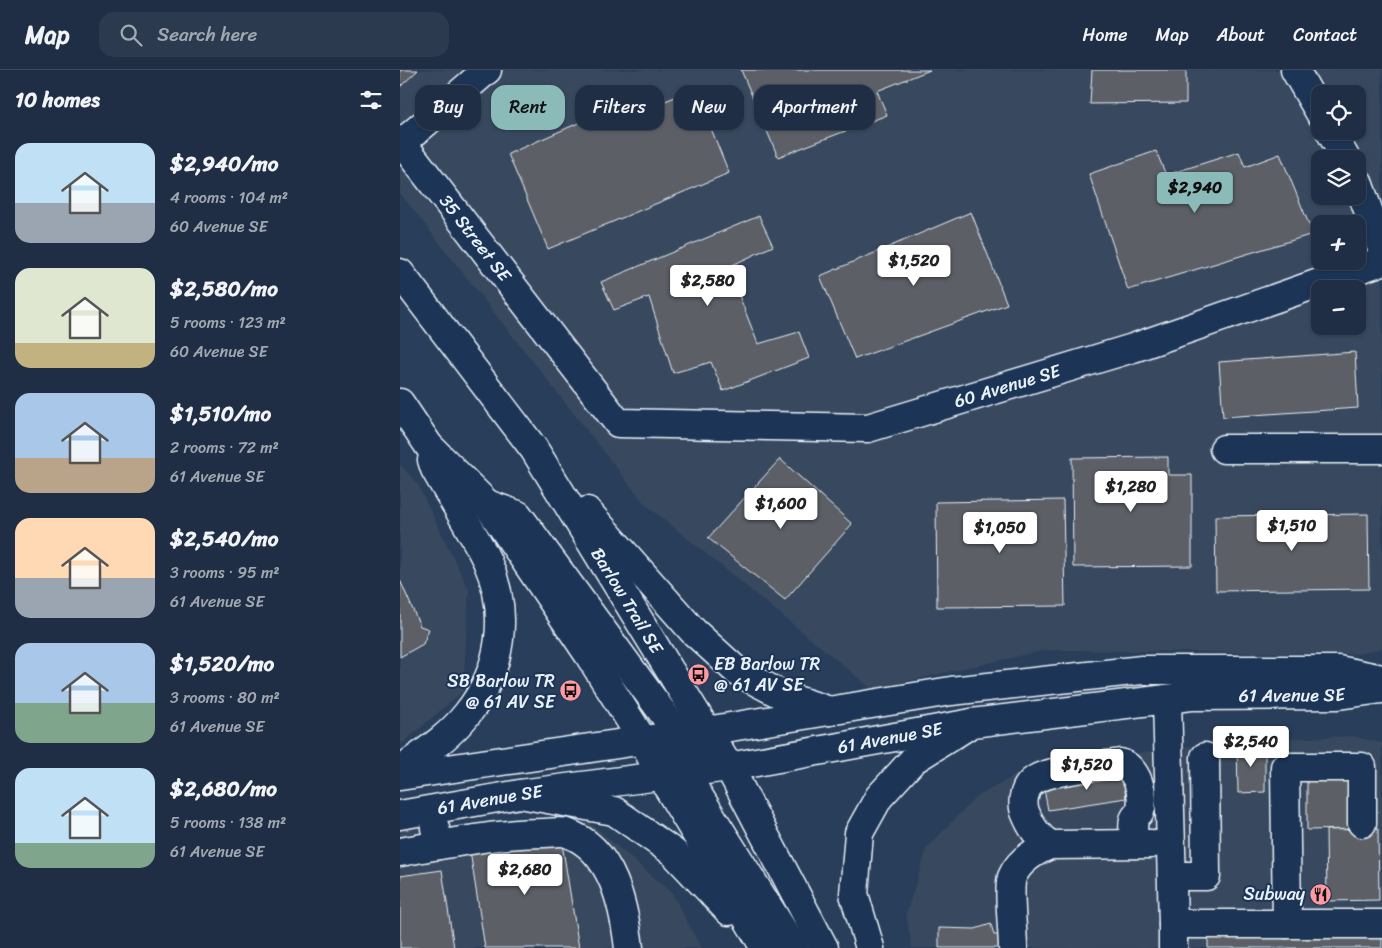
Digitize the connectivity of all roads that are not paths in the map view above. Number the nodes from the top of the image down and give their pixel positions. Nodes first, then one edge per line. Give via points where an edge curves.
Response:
1 (487, 70) edge
2 (1295, 70) edge
3 (1311, 98) edge
4 (401, 142) edge
5 (1366, 202) edge
6 (1380, 236) edge
7 (1382, 261) edge
8 (400, 273) edge
9 (400, 403) edge
10 (618, 423) joint
11 (428, 446) junction
12 (534, 449) junction
13 (1224, 449) dead end
14 (1382, 449) edge
15 (487, 504) junction
16 (1382, 679) edge
17 (1382, 689) edge
18 (1167, 699) junction
19 (830, 711) junction
20 (972, 723) junction
21 (706, 731) junction
22 (679, 735) junction
23 (642, 739) junction
24 (1204, 756) dead end
25 (729, 767) junction
26 (400, 770) edge
27 (673, 774) junction
28 (400, 776) edge
29 (520, 794) junction
30 (432, 809) junction
31 (400, 815) edge
32 (1205, 818) junction
33 (1362, 823) dead end
34 (1170, 830) junction
35 (1134, 832) junction
36 (439, 845) junction
37 (1050, 845) junction
38 (400, 852) edge
39 (1172, 876) junction
40 (1287, 924) junction
41 (1382, 924) edge
42 (1173, 936) edge
43 (629, 948) edge
44 (765, 948) edge
45 (794, 948) edge
46 (824, 948) edge
47 (870, 948) edge
48 (1013, 948) edge

1 - 4 main road, 35 Street SE
2 - 3 main road
4 - 10 main road, 35 Street SE
5 - 6 main road
7 - 10 main road, 60 Avenue SE via 1133,348 868,428
8 - 12 main road, Barlow Trail SE
9 - 11 main road
11 - 15 main road
11 - 26 main road via 435,469 487,562 499,598 500,645 487,684 467,715 438,743
12 - 19 main road via 693,631 731,666 784,696
12 - 21 main road, Barlow Trail SE
13 - 14 main road
15 - 22 main road via 518,515
15 - 23 main road
16 - 19 main road, 61 Avenue SE via 1338,670 1142,670 951,691
17 - 18 main road, 61 Avenue SE via 1338,695
18 - 20 main road, 61 Avenue SE
18 - 34 main road
19 - 21 main road, 61 Avenue SE
20 - 25 main road, 61 Avenue SE
20 - 47 main road via 913,760 879,797 859,832 854,894
21 - 22 main road, 61 Avenue SE
21 - 25 main road, Barlow Trail SE
22 - 23 main road, 61 Avenue SE
22 - 25 main road via 699,759
23 - 27 main road
23 - 28 main road, 61 Avenue SE
24 - 32 main road
25 - 27 main road, 61 Avenue SE
25 - 46 main road, Barlow Trail SE
27 - 29 main road, 61 Avenue SE
27 - 44 main road
27 - 45 main road
29 - 30 main road, 61 Avenue SE
29 - 44 main road via 614,811 673,852
30 - 31 main road, 61 Avenue SE
30 - 36 main road
32 - 34 main road
32 - 39 main road via 1206,876
33 - 40 main road via 1362,767 1286,767
34 - 35 main road
34 - 39 main road
35 - 37 main road
35 - 37 main road via 1142,791 1131,769 1120,763 1036,779 1025,791 1023,806 1038,837
36 - 38 main road
36 - 43 main road via 497,835 566,833 583,842 600,857 621,898
37 - 48 main road via 1021,862 1012,878
39 - 42 main road
40 - 41 main road
40 - 42 main road

